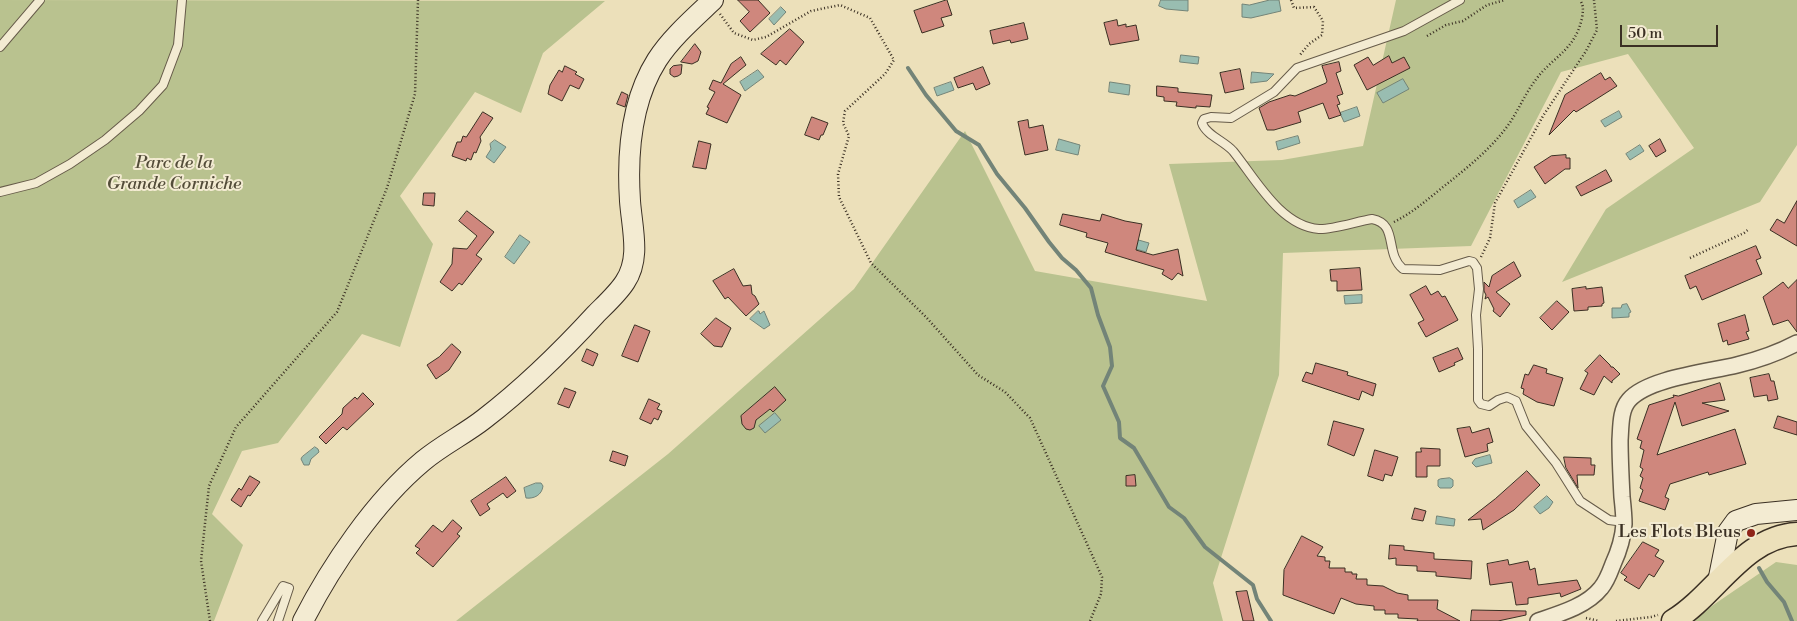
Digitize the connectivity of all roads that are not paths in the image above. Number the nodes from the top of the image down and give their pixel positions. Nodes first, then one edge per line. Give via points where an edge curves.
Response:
1 (40, 0) edge
2 (182, 0) edge
3 (1460, 0) edge
4 (712, 1) edge
5 (0, 47) edge
6 (0, 192) edge
7 (1797, 343) edge
8 (1797, 510) edge
9 (1624, 522) junction
10 (1797, 534) edge
11 (1736, 551) junction
12 (262, 621) edge
13 (278, 621) edge
14 (303, 621) edge
15 (1538, 621) edge
16 (1673, 621) edge

1 - 5 lane
2 - 6 lane via 178,46 163,85 139,111 70,164 36,182
3 - 9 lane via 1404,31 1297,68 1274,92 1254,105 1231,118 1211,117 1202,123 1229,147 1267,197 1297,222 1320,229 1372,219 1383,222 1394,259 1403,269 1440,270 1472,261 1476,264 1480,404 1489,406 1507,397 1516,400 1526,426 1556,462 1580,501 1609,520
4 - 14 main road via 657,60 639,101 629,168 635,254 633,269 624,284 568,345 485,418 423,461 402,481 349,545
7 - 9 street via 1738,365 1644,388 1632,398 1625,406 1620,434
8 - 11 main road via 1756,514 1736,521 1728,532
9 - 15 street via 1621,545 1602,587 1577,606
10 - 11 main road via 1783,535
11 - 16 main road via 1718,582
12 - 13 lane via 283,586 289,588

